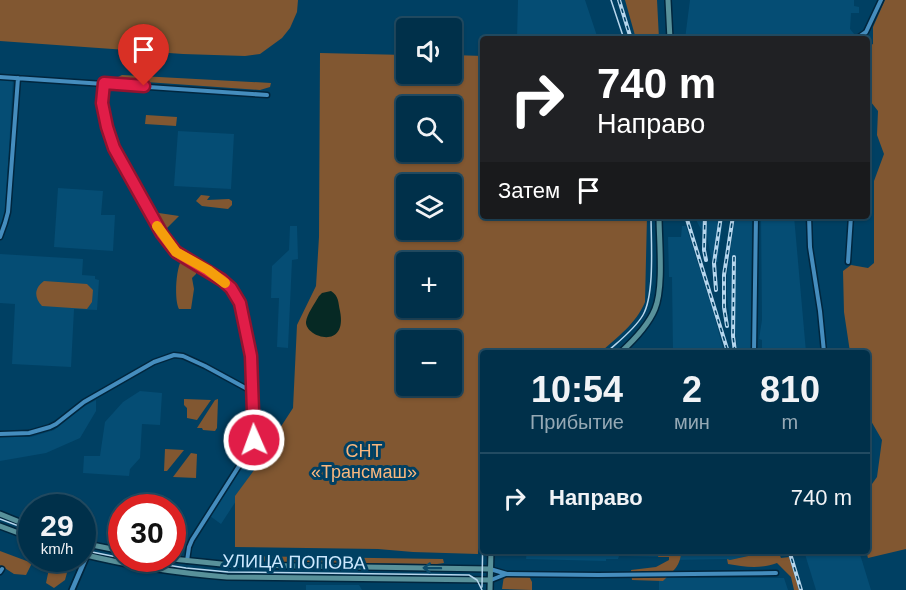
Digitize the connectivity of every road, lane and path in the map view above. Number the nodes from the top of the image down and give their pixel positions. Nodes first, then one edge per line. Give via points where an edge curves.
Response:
1 (668, 0) edge
2 (881, 0) edge
3 (670, 36) edge
4 (860, 36) edge
5 (0, 77) edge
6 (18, 78) junction
7 (104, 83) junction
8 (267, 95) dead end
9 (659, 219) edge
10 (756, 219) edge
11 (809, 219) edge
12 (851, 219) edge
13 (0, 237) edge
14 (848, 262) dead end
15 (623, 350) edge
16 (754, 350) edge
17 (824, 350) edge
18 (252, 391) junction
19 (0, 434) edge
20 (0, 514) edge
21 (18, 521) edge
22 (0, 526) edge
23 (18, 532) edge
24 (491, 554) edge
25 (96, 557) edge
26 (187, 561) joint
27 (370, 567) junction
28 (490, 569) junction
29 (79, 572) edge
30 (776, 573) dead end
31 (507, 574) junction
32 (370, 578) junction
33 (490, 580) junction
34 (72, 590) edge
35 (490, 590) edge

1 - 3 main road
2 - 4 street
5 - 6 street
6 - 7 street
6 - 13 street via 8,212
7 - 8 street
7 - 18 street via 102,103 114,148 162,234 176,252 222,280 240,303 251,356
9 - 15 main road via 657,303 646,325
10 - 16 street
11 - 17 street
12 - 14 street
18 - 19 street via 183,356 169,356 84,402 50,427 29,433
18 - 26 street via 254,440 192,540
20 - 21 main road
22 - 23 main road
24 - 28 main road
25 - 32 main road, УЛИЦА ПОПОВА via 201,575
26 - 27 main road, УЛИЦА ПОПОВА
28 -> 27 main road, УЛИЦА ПОПОВА
27 - 32 main road
28 - 31 street, УЛИЦА ПОПОВА
28 - 33 main road
29 - 34 street
30 - 31 street, УЛИЦА ПОПОВА
31 - 33 street, УЛИЦА ПОПОВА
32 - 33 main road, УЛИЦА ПОПОВА
33 - 35 main road

